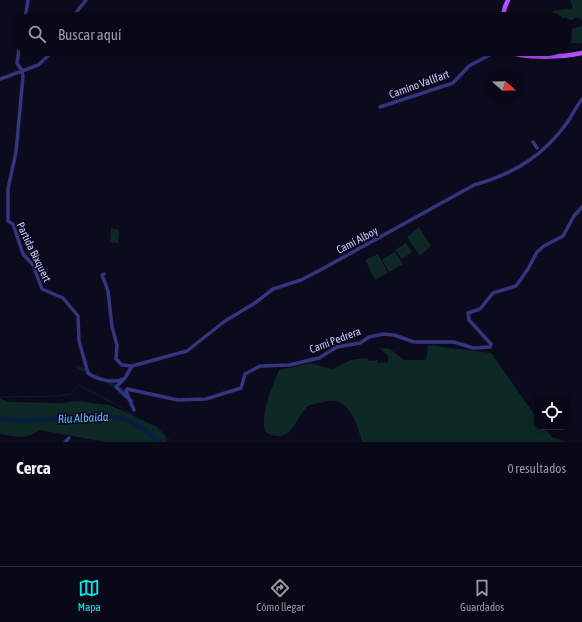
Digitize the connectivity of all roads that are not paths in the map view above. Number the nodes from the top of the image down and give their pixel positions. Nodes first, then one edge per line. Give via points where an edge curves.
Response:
1 (28, 0) edge
2 (86, 0) edge
3 (508, 0) edge
4 (26, 12) edge
5 (77, 12) edge
6 (504, 12) edge
7 (582, 53) edge
8 (18, 56) edge
9 (50, 56) edge
10 (489, 56) edge
11 (547, 56) edge
12 (568, 56) edge
13 (570, 56) edge
14 (22, 71) junction
15 (0, 79) edge
16 (582, 99) edge
17 (380, 107) dead end
18 (533, 142) dead end
19 (537, 148) dead end
20 (582, 207) edge
21 (104, 274) dead end
22 (132, 366) junction
23 (126, 376) junction
24 (131, 402) junction
25 (134, 410) dead end
26 (69, 438) dead end
27 (65, 442) edge

1 - 4 street
2 - 5 street
3 - 6 main road
7 - 13 main road
8 - 14 street via 17,64
9 - 14 street via 44,62
10 - 17 street, Camino Vallfart via 469,66 453,83
11 - 12 main road
14 - 15 street
14 - 23 street, Partida Bixquert via 16,152 8,189 8,221 13,224 23,254 33,265 42,289 58,294 78,316 79,341 88,373 98,379 116,381
16 - 22 street, Camí Alboy via 554,138 535,158 488,181 474,185 301,280 273,289 225,321 187,351
18 - 19 street
20 - 24 street, Camí Pedrera via 563,236 537,252 516,286 493,293 480,309 468,313 469,320 491,344 490,347 473,348 450,342 414,342 394,334 383,334 337,348 319,358 288,365 260,366 245,374 241,388 215,396 178,400 127,389
21 - 22 street via 102,276 108,291 117,345 116,359 122,365
22 - 23 street
23 - 24 street via 116,387
24 - 25 street
26 - 27 street

